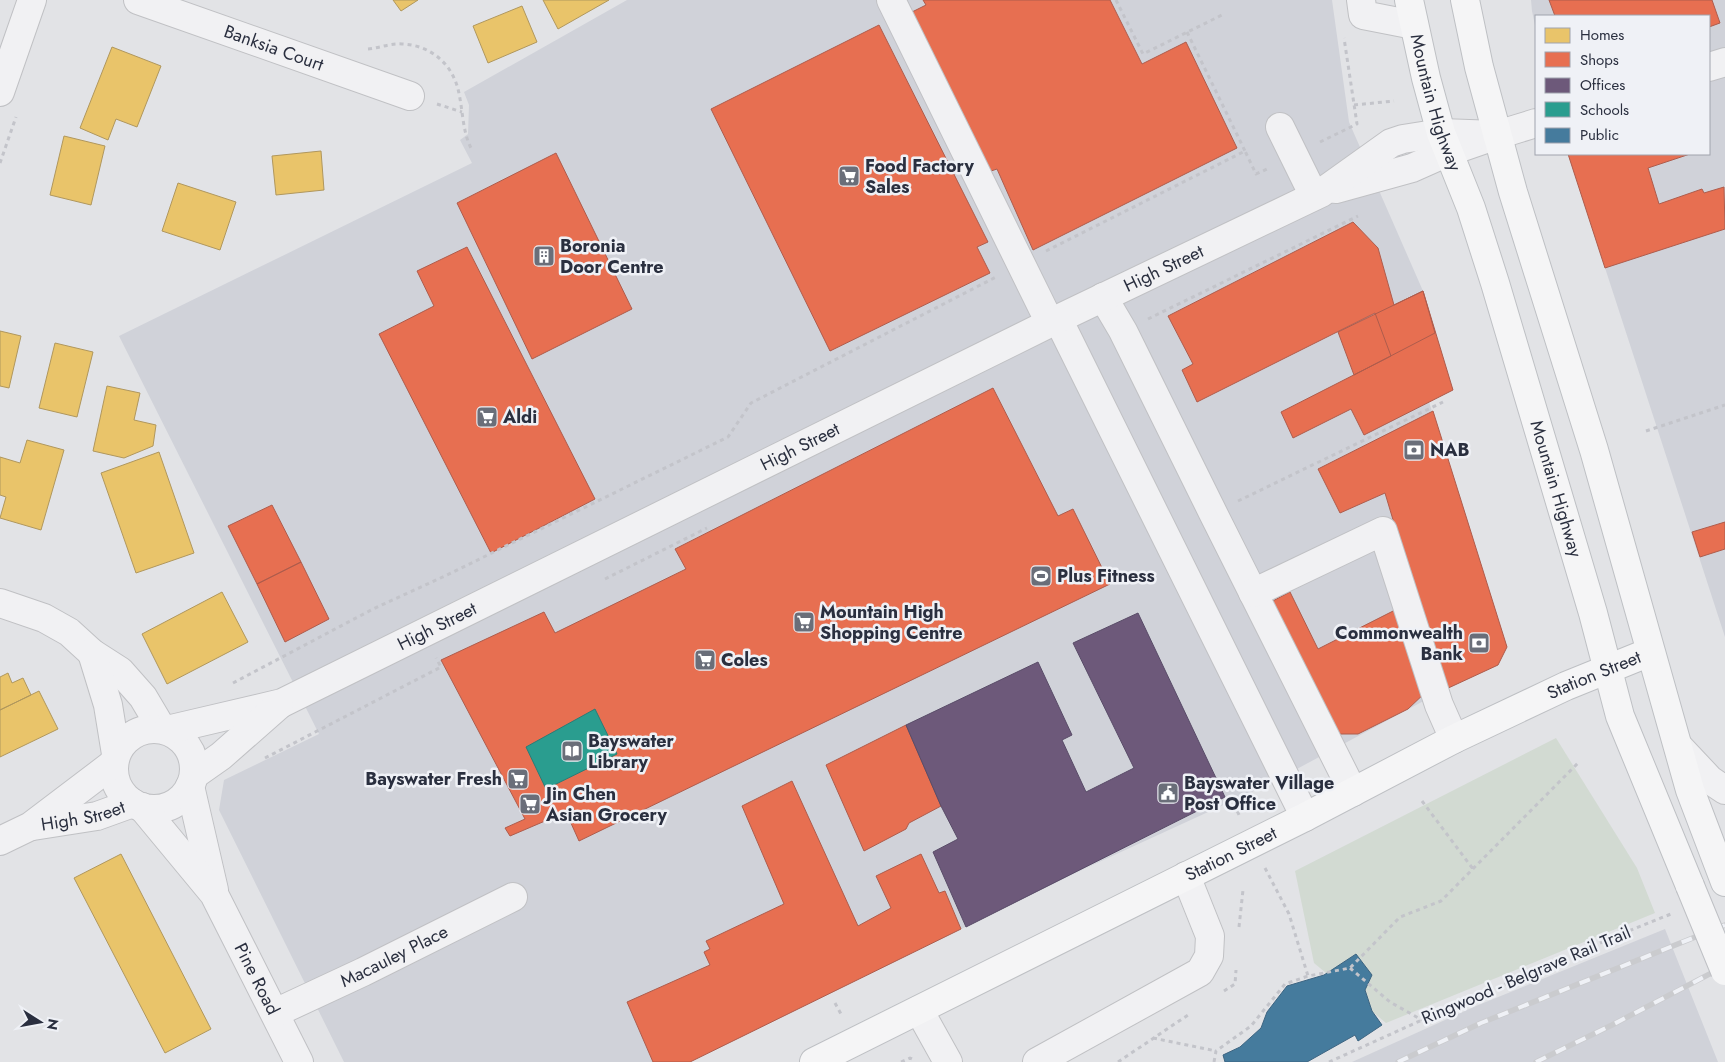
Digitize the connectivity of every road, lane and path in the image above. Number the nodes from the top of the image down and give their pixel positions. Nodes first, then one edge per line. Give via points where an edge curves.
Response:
1 (32, 0) edge
2 (138, 0) edge
3 (891, 0) edge
4 (1116, 0) edge
5 (1361, 0) edge
6 (1466, 0) edge
7 (1412, 12) edge
8 (1224, 14) dead end
9 (1343, 29) dead end
10 (1187, 32) junction
11 (1725, 62) edge
12 (1710, 67) edge
13 (0, 92) edge
14 (410, 96) dead end
15 (1394, 100) dead end
16 (1354, 105) junction
17 (1535, 124) edge
18 (1280, 127) dead end
19 (1497, 134) junction
20 (1445, 143) junction
21 (1245, 151) junction
22 (1294, 155) junction
23 (1317, 195) junction
24 (1361, 214) dead end
25 (1020, 264) junction
26 (1103, 297) junction
27 (1054, 321) junction
28 (1123, 331) junction
29 (1443, 402) dead end
30 (1725, 405) edge
31 (1646, 432) dead end
32 (1212, 513) junction
33 (714, 525) dead end
34 (604, 579) dead end
35 (1253, 593) junction
36 (0, 603) edge
37 (1650, 652) junction
38 (92, 653) junction
39 (436, 658) dead end
40 (1608, 669) junction
41 (232, 684) dead end
42 (282, 703) junction
43 (165, 730) junction
44 (1454, 739) junction
45 (1679, 747) junction
46 (115, 758) junction
47 (263, 760) dead end
48 (1578, 763) dead end
49 (192, 780) junction
50 (1725, 790) edge
51 (1354, 792) junction
52 (1422, 801) dead end
53 (138, 805) junction
54 (1305, 817) junction
55 (32, 826) junction
56 (0, 841) edge
57 (1473, 870) junction
58 (1186, 876) junction
59 (1723, 877) edge
60 (214, 894) junction
61 (513, 897) dead end
62 (1673, 913) dead end
63 (1288, 914) dead end
64 (1350, 968) junction
65 (1725, 971) edge
66 (1308, 976) junction
67 (919, 1010) junction
68 (275, 1012) junction
69 (1422, 1020) junction
70 (1153, 1038) dead end
71 (1216, 1051) junction
72 (299, 1062) edge
73 (814, 1062) edge
74 (901, 1062) edge
75 (918, 1062) edge
76 (948, 1062) edge
77 (1037, 1062) edge
78 (1214, 1062) edge
79 (1329, 1062) edge

1 - 13 street
2 - 14 street, Banksia Court
3 - 25 street
4 - 10 path via 1143,54
5 - 7 street via 1363,15
6 - 19 main road
7 - 20 main road, Mountain Highway
8 - 10 path
9 - 16 path
10 - 21 path
11 - 12 street
15 - 16 path
16 - 22 path via 1357,124
17 - 19 street, High Street
18 - 22 street
19 - 20 street, High Street
19 - 37 main road via 1594,450
20 - 23 street, High Street via 1412,168
20 - 40 main road, Mountain Highway via 1471,208 1495,284
21 - 22 path via 1256,174
21 - 25 path
22 - 23 street
23 - 26 street, High Street
24 - 28 path
25 - 27 street
25 - 41 path via 751,403 728,437 373,609
26 - 27 street, High Street
26 - 28 street
27 - 42 street, High Street
27 - 54 street
28 - 32 street
29 - 32 path
30 - 31 path
32 - 35 street
33 - 34 path
35 - 44 street via 1384,531
35 - 51 street
36 - 38 street via 44,618 69,632
37 - 40 main road, Station Street
37 - 45 main road
38 - 43 street via 120,671 143,697
38 - 46 street via 108,705
39 - 47 path via 441,667
40 - 44 main road, Station Street
40 - 65 main road, Mountain Highway, bridge via 1620,716
42 - 43 street, High Street
42 - 49 street, High Street
43 - 46 street via 148,729 135,733 124,742
43 - 49 street via 183,740 192,756
44 - 51 main road, Station Street
45 - 50 street via 1710,780
45 - 59 main road via 1690,790
46 - 53 street via 115,778 122,792
46 - 55 street, High Street
48 - 57 path
49 - 53 street via 182,798 170,806 156,809
49 - 60 street, Pine Road
51 - 54 main road, Station Street
52 - 57 path
53 - 55 street, High Street via 97,816
53 - 60 street, Pine Road
54 - 58 main road, Station Street
55 - 56 street, High Street
57 - 64 path via 1441,901 1400,917
58 - 67 main road, Station Street
58 - 77 street via 1210,936 1209,956 1200,972
60 - 68 street, Pine Road
61 - 68 street, Macauley Place
62 - 69 path, Ringwood - Belgrave Rail Trail
63 - 66 path
64 - 66 path
64 - 69 path via 1390,1002
66 - 71 path via 1285,984 1251,1026
67 - 73 main road, Station Street
67 - 76 street
68 - 72 street, Pine Road
69 - 79 path, Ringwood - Belgrave Rail Trail
70 - 71 path
71 - 78 path
74 - 75 path via 910,1058

